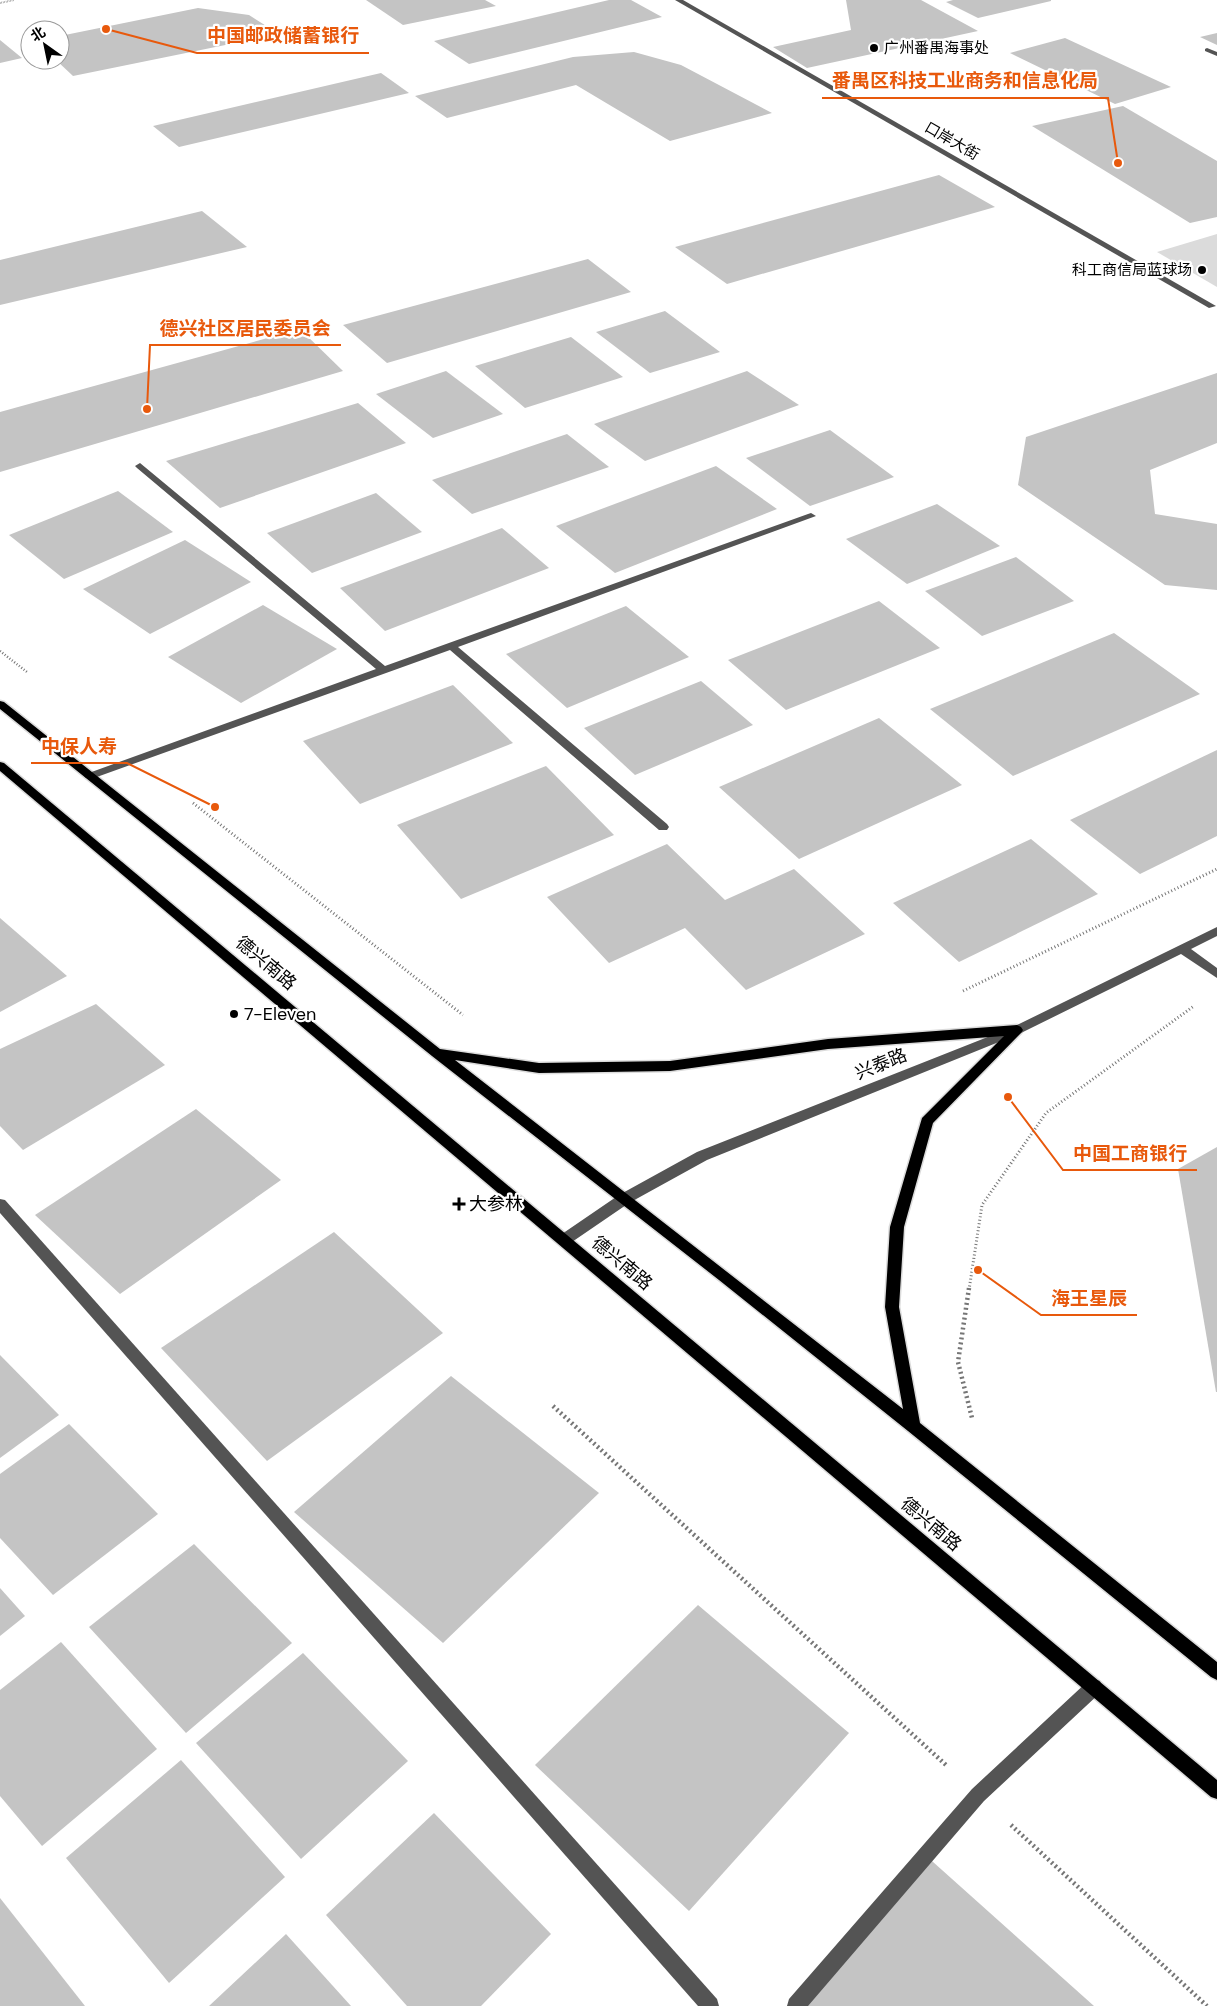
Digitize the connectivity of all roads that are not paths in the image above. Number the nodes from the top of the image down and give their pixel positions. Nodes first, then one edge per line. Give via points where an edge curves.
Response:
1 (678, 0) edge
2 (1207, 50) dead end
3 (1217, 54) edge
4 (1212, 306) dead end
5 (140, 466) dead end
6 (811, 516) dead end
7 (450, 644) junction
8 (382, 669) junction
9 (0, 704) edge
10 (0, 765) edge
11 (90, 776) junction
12 (663, 827) dead end
13 (1217, 931) edge
14 (1182, 948) junction
15 (1217, 974) edge
16 (1017, 1030) junction
17 (437, 1053) junction
18 (624, 1199) junction
19 (0, 1204) edge
20 (564, 1240) junction
21 (914, 1426) junction
22 (1217, 1672) edge
23 (1094, 1687) junction
24 (1217, 1792) edge
25 (710, 2006) edge
26 (796, 2006) edge

1 - 4 street, 口岸大街
2 - 3 street
5 - 8 street
6 - 7 street
7 - 8 street
7 - 12 street
8 - 11 street
9 - 11 main road, 德兴南路
10 - 20 main road, 德兴南路
11 - 17 main road, 德兴南路
13 - 14 street, 兴泰路
14 - 15 street
14 - 16 street, 兴泰路
16 - 17 main road via 828,1044 670,1066 539,1068
16 - 18 street, 兴泰路 via 702,1156
16 - 21 main road via 927,1121 897,1227 892,1307
17 - 18 main road, 德兴南路
18 - 20 street, 兴泰路
18 - 21 main road, 德兴南路
19 - 25 street
20 - 23 main road, 德兴南路
21 - 22 main road, 德兴南路
23 - 24 main road, 德兴南路
23 - 26 street via 978,1794

